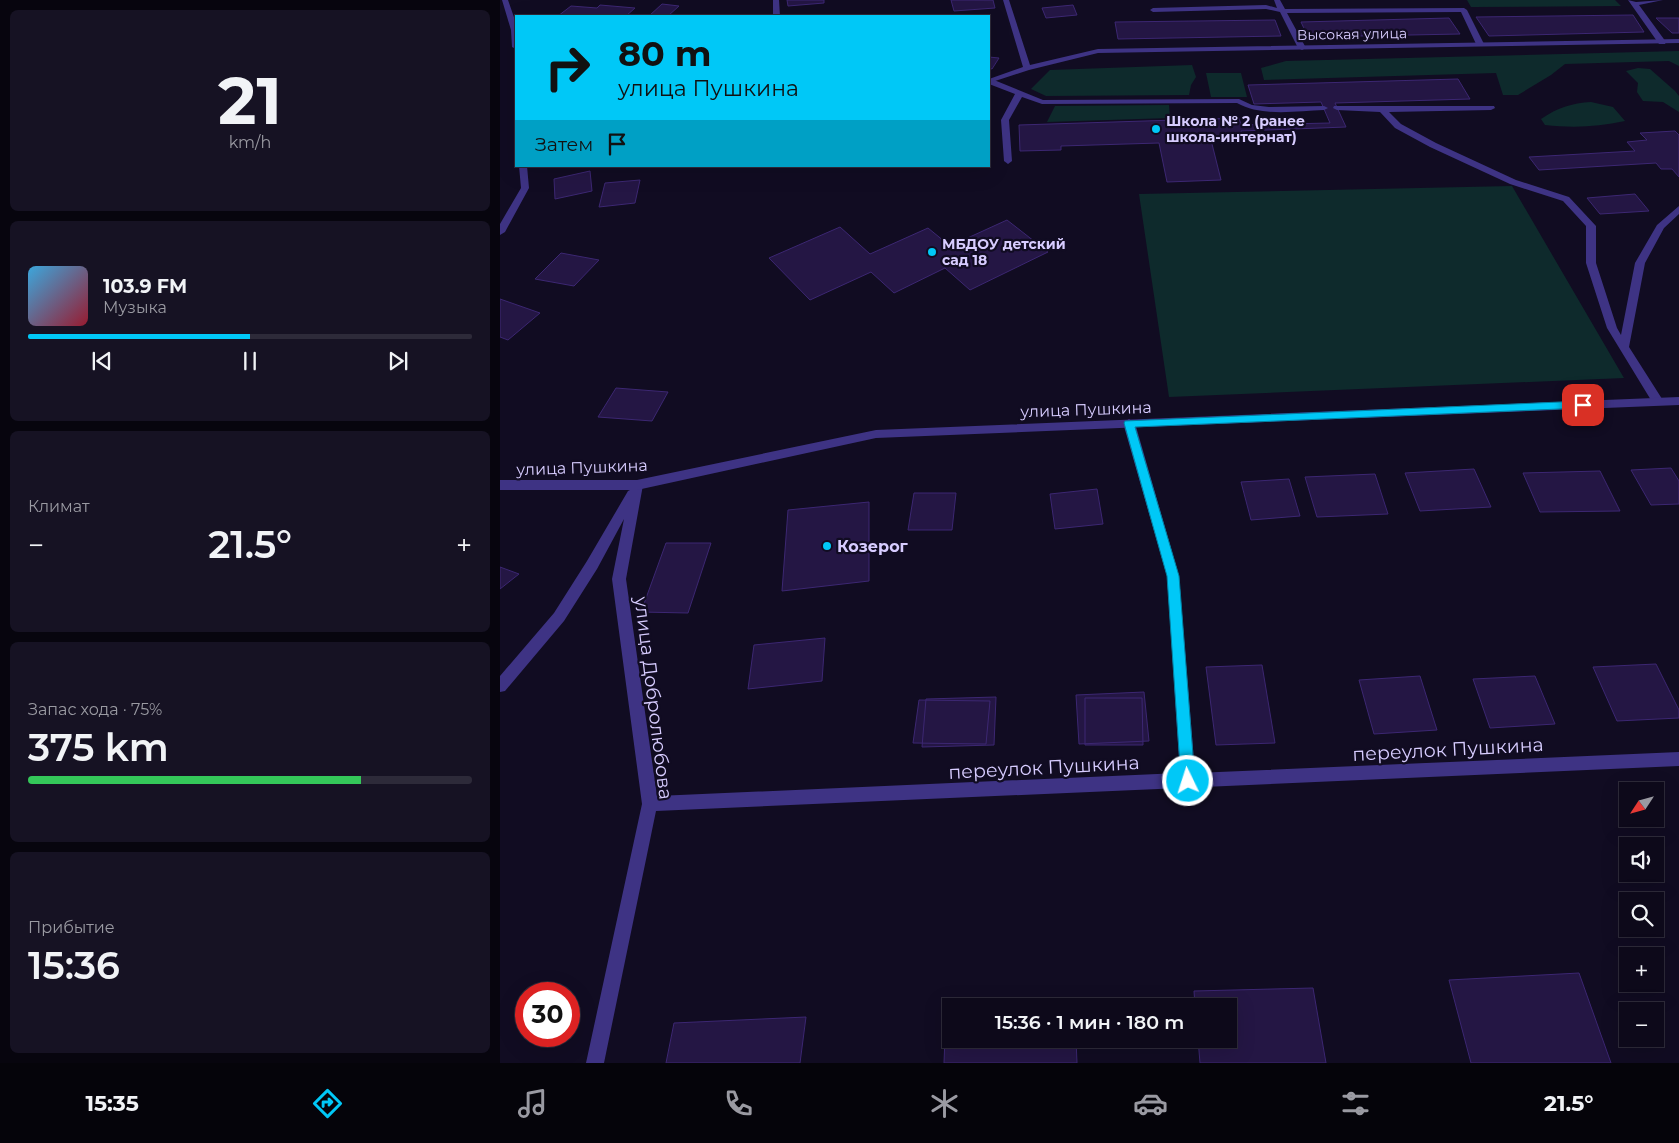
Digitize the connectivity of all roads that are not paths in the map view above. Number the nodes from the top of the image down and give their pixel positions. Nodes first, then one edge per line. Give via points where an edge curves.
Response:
1 (505, 0) edge
2 (776, 0) edge
3 (1006, 0) edge
4 (1277, 0) edge
5 (1660, 0) edge
6 (1632, 2) edge
7 (1153, 10) dead end
8 (1283, 11) junction
9 (777, 15) edge
10 (515, 27) edge
11 (1679, 41) edge
12 (1662, 42) junction
13 (1480, 44) junction
14 (1302, 48) junction
15 (1027, 68) junction
16 (990, 82) edge
17 (1020, 93) junction
18 (1324, 108) dead end
19 (1337, 108) dead end
20 (1491, 108) dead end
21 (1382, 110) junction
22 (1008, 161) dead end
23 (523, 167) edge
24 (1679, 209) edge
25 (500, 232) edge
26 (1624, 348) junction
27 (1679, 401) edge
28 (1658, 402) junction
29 (1129, 423) junction
30 (500, 485) edge
31 (637, 485) junction
32 (500, 686) edge
33 (1679, 759) edge
34 (1188, 781) junction
35 (650, 804) junction
36 (595, 1063) edge

1 - 10 street
2 - 9 street
3 - 15 street
4 - 8 street
5 - 6 street
6 - 12 street
7 - 8 street via 1266,7
8 - 13 street via 1464,10
8 - 14 street
11 - 12 street, Высокая улица
12 - 13 street, Высокая улица
13 - 14 street, Высокая улица
14 - 15 street, Высокая улица via 1098,51
15 - 16 street, Высокая улица
16 - 17 street
17 - 18 street via 1042,102 1201,100 1239,101 1250,107 1269,109
17 - 22 street via 1005,120
19 - 21 street
20 - 21 street
21 - 26 street via 1398,126 1432,145 1513,182 1566,199 1591,226 1591,263 1612,328
23 - 25 street via 525,188
24 - 26 street via 1660,227 1640,263
26 - 28 street
27 - 28 street, улица Пушкина
28 - 29 street, улица Пушкина
29 - 31 street, улица Пушкина via 876,434
29 - 34 street via 1173,576
30 - 31 street, улица Пушкина
31 - 32 street via 559,617
31 - 35 street, улица Добролюбова via 619,579
33 - 34 street, переулок Пушкина
34 - 35 street, переулок Пушкина
35 - 36 street, улица Добролюбова

